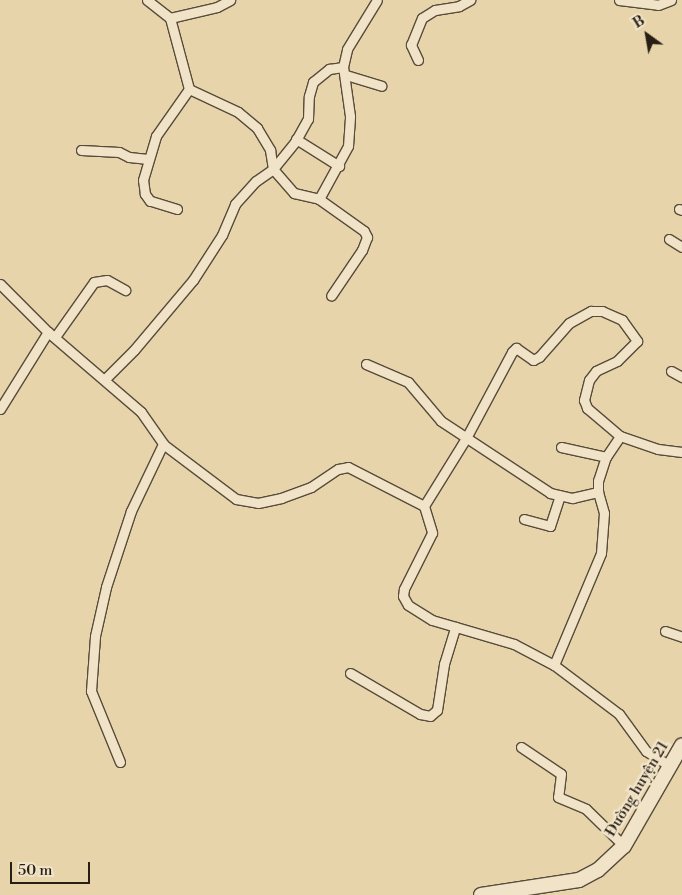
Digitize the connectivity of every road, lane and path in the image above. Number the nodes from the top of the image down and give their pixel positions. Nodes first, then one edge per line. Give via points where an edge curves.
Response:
1 (147, 0) edge
2 (230, 0) edge
3 (377, 0) edge
4 (470, 0) edge
5 (619, 0) edge
6 (672, 0) edge
7 (170, 18) junction
8 (418, 60) dead end
9 (344, 71) junction
10 (382, 86) dead end
11 (188, 89) junction
12 (296, 139) junction
13 (81, 150) dead end
14 (148, 159) junction
15 (339, 166) junction
16 (273, 169) junction
17 (319, 199) junction
18 (177, 209) dead end
19 (668, 239) dead end
20 (682, 246) edge
21 (0, 284) edge
22 (125, 290) dead end
23 (331, 296) dead end
24 (52, 335) junction
25 (366, 364) dead end
26 (671, 371) dead end
27 (682, 377) edge
28 (104, 379) junction
29 (0, 409) edge
30 (620, 436) junction
31 (465, 440) junction
32 (163, 444) junction
33 (561, 447) dead end
34 (682, 452) edge
35 (606, 457) junction
36 (598, 492) junction
37 (560, 496) junction
38 (424, 506) junction
39 (524, 519) dead end
40 (456, 627) junction
41 (665, 631) dead end
42 (682, 637) edge
43 (554, 664) junction
44 (350, 673) dead end
45 (682, 745) edge
46 (521, 747) dead end
47 (120, 762) dead end
48 (670, 766) junction
49 (624, 846) junction
50 (481, 895) edge

1 - 7 street
2 - 7 street via 217,7
3 - 9 street via 347,49
4 - 8 street via 460,6 435,10 422,18 411,45
5 - 6 street via 658,6
7 - 11 street
9 - 10 street
9 - 12 street via 330,69 313,82 308,120
9 - 15 street via 349,138
11 - 14 street via 162,124
11 - 16 street via 238,112 257,128 270,150
12 - 15 street
12 - 16 street
13 - 14 street via 118,152
14 - 18 street via 143,180 145,194 150,201
15 - 17 street
16 - 17 street via 294,193
16 - 28 street via 256,181 235,204 222,235 193,280 134,350
17 - 23 street via 359,226 367,237
19 - 20 street
21 - 24 street
22 - 24 street via 107,280 94,282
24 - 28 street
24 - 29 street
25 - 31 street via 408,382 441,421
26 - 27 street
28 - 32 street via 149,420
30 - 31 street via 592,416 584,400 589,380 596,371 617,362 637,341 622,320 602,311 591,311 569,323 533,360 516,348
30 - 34 street via 658,449
30 - 35 street
31 - 37 street via 517,474
31 - 38 street
32 - 38 street via 243,502 258,503 291,495 344,467 390,486
32 - 47 street via 131,511 100,607 94,645 91,691
33 - 35 street
35 - 36 street via 600,471
36 - 37 street via 583,497
36 - 43 street via 604,513 601,553
37 - 39 street via 550,526
38 - 40 street via 432,533 404,589 404,601 432,620
40 - 43 street via 514,644
40 - 44 street via 444,664 437,710 430,716 420,714
41 - 42 street
43 - 48 street via 618,714 646,751
45 - 48 street, Đường huyện 21
46 - 49 street via 562,774 557,796 586,809
48 - 49 street, Đường huyện 21
49 - 50 street, Đường huyện 21 via 598,870 579,880

